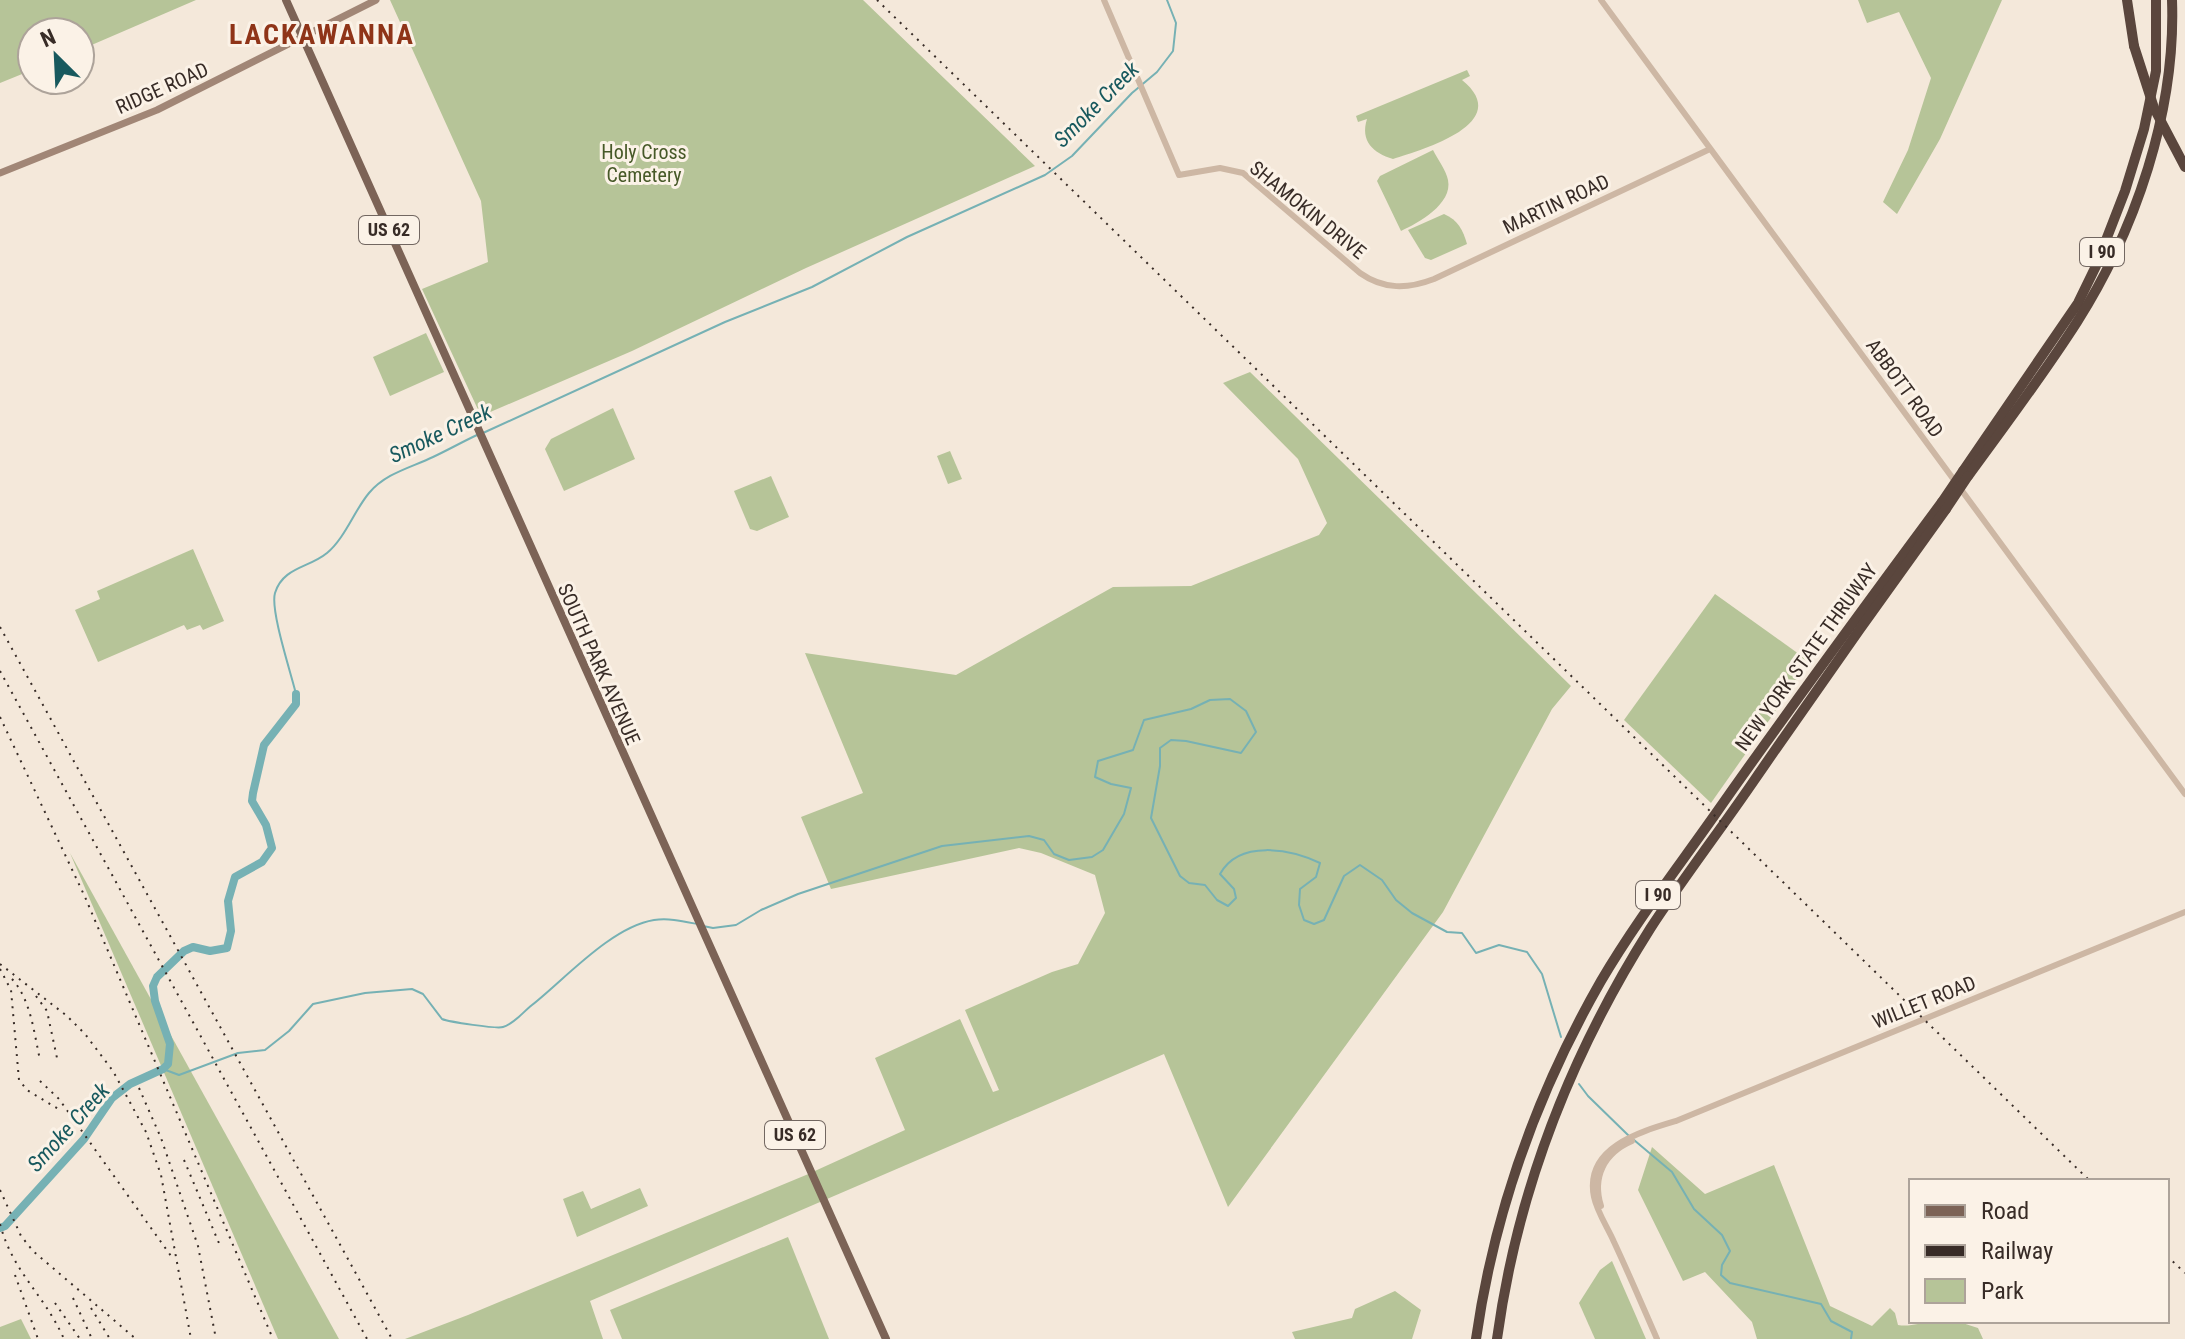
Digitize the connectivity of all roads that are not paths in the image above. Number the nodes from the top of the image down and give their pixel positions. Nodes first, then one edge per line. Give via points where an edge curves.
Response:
1 (286, 0) edge
2 (376, 0) edge
3 (1104, 0) edge
4 (1601, 0) edge
5 (2127, 0) edge
6 (2156, 0) edge
7 (2173, 0) edge
8 (303, 38) junction
9 (1710, 149) junction
10 (2185, 167) edge
11 (0, 173) edge
12 (1415, 286) joint
13 (1966, 473) junction
14 (1944, 505) junction
15 (2185, 794) edge
16 (2185, 912) edge
17 (886, 1339) edge
18 (1476, 1339) edge
19 (1497, 1339) edge
20 (1657, 1339) edge

1 - 8 main road, SOUTH PARK AVENUE / US 62
2 - 8 main road, RIDGE ROAD
3 - 12 street, SHAMOKIN DRIVE via 1179,175 1220,168 1243,173 1366,278 1388,286
4 - 9 street, ABBOTT ROAD
5 - 10 highway, bridge via 2134,46 2154,108
6 - 13 highway, NEW YORK STATE THRUWAY / I 90 via 2156,71 2144,129 2096,266 2078,303
7 - 13 highway, NEW YORK STATE THRUWAY / I 90 via 2172,73 2138,196 2113,257 2077,322
8 - 11 main road, RIDGE ROAD via 157,110
8 - 17 main road, SOUTH PARK AVENUE / US 62
9 - 12 street, MARTIN ROAD
9 - 15 street, ABBOTT ROAD
13 - 14 highway, NEW YORK STATE THRUWAY / I 90, bridge
14 - 18 highway, NEW YORK STATE THRUWAY / I 90 via 1643,915 1573,1032 1528,1137 1492,1252
14 - 19 highway, NEW YORK STATE THRUWAY / I 90 via 1652,926 1601,1014 1561,1099 1533,1178
16 - 20 street, WILLET ROAD via 1620,1144 1601,1164 1593,1194

